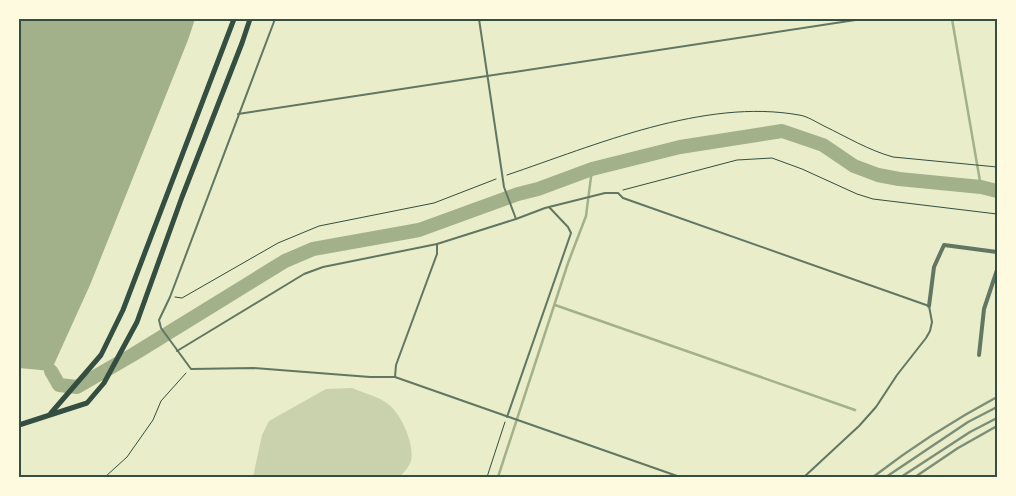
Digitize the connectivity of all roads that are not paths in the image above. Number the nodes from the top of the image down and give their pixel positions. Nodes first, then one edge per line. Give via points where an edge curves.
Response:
1 (234, 19) edge
2 (250, 19) edge
3 (275, 19) edge
4 (479, 19) edge
5 (862, 19) edge
6 (487, 77) junction
7 (238, 114) junction
8 (549, 207) junction
9 (516, 220) junction
10 (437, 244) junction
11 (997, 252) edge
12 (997, 270) edge
13 (929, 306) junction
14 (177, 351) junction
15 (979, 354) dead end
16 (395, 377) junction
17 (51, 413) junction
18 (507, 417) junction
19 (19, 425) edge
20 (680, 477) edge
21 (804, 477) edge

1 - 17 main road via 123,310 101,355
2 - 17 main road via 137,322 104,383 87,403
3 - 7 lane
4 - 6 lane
5 - 6 lane
6 - 7 lane
6 - 9 lane via 504,187
7 - 14 lane via 159,320
8 - 9 lane
8 - 13 lane via 605,193 618,193 623,198
8 - 18 lane via 572,233
9 - 10 lane
10 - 14 lane via 323,267 304,274
10 - 16 lane via 437,254 396,365
11 - 13 street via 944,245 934,267
12 - 15 street via 984,308
13 - 21 lane via 932,322 926,338 896,375 876,407
14 - 16 lane via 192,369 254,368
16 - 18 lane
17 - 19 main road
18 - 20 lane

